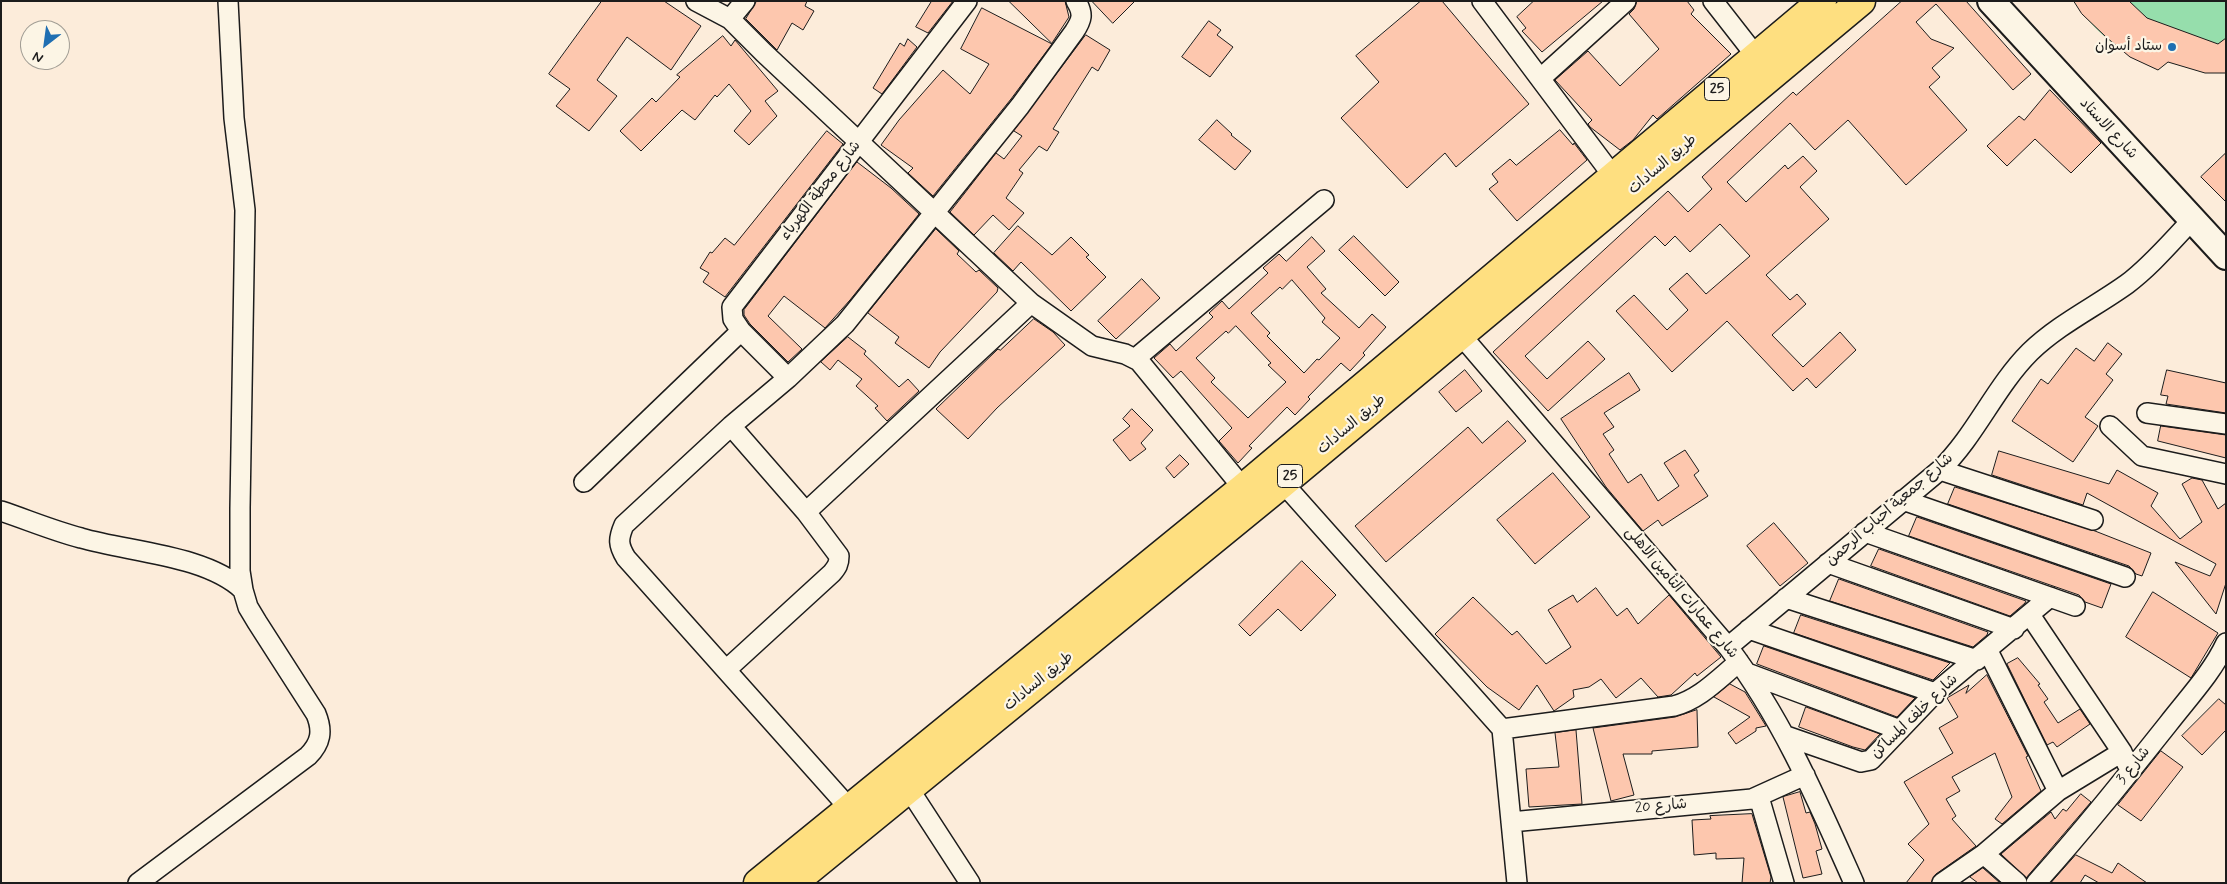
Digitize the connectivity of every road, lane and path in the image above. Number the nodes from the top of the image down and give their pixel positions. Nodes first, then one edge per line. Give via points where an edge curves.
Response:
1 (228, 1) edge
2 (696, 1) edge
3 (744, 1) edge
4 (967, 1) edge
5 (1076, 1) edge
6 (1626, 1) edge
7 (1713, 1) edge
8 (1822, 1) edge
9 (1860, 1) edge
10 (1991, 1) edge
11 (1487, 3) edge
12 (730, 19) junction
13 (1756, 56) junction
14 (1540, 78) junction
15 (859, 142) junction
16 (1613, 176) junction
17 (1324, 200) dead end
18 (934, 212) junction
19 (2192, 220) junction
20 (2226, 256) edge
21 (1031, 303) junction
22 (741, 331) junction
23 (1460, 334) junction
24 (1136, 358) junction
25 (788, 378) junction
26 (2146, 413) dead end
27 (2226, 424) edge
28 (731, 426) junction
29 (2110, 426) dead end
30 (1940, 470) junction
31 (2226, 474) edge
32 (584, 482) dead end
33 (1283, 482) junction
34 (1243, 488) junction
35 (1904, 500) junction
36 (1, 511) edge
37 (806, 512) junction
38 (2093, 520) dead end
39 (1866, 532) junction
40 (1828, 563) junction
41 (2125, 576) dead end
42 (243, 590) junction
43 (2050, 597) junction
44 (1786, 598) junction
45 (2075, 606) dead end
46 (2030, 615) junction
47 (1749, 629) junction
48 (2014, 629) junction
49 (2226, 644) edge
50 (1982, 655) junction
51 (1738, 660) junction
52 (1040, 667) junction
53 (726, 670) junction
54 (1935, 693) junction
55 (1502, 729) junction
56 (1900, 730) junction
57 (1786, 736) junction
58 (2122, 752) junction
59 (2130, 772) junction
60 (1805, 775) junction
61 (909, 789) junction
62 (2058, 791) junction
63 (1759, 797) junction
64 (850, 809) junction
65 (1511, 822) junction
66 (1984, 854) junction
67 (138, 883) edge
68 (758, 883) edge
69 (793, 883) edge
70 (970, 883) edge
71 (1517, 883) edge
72 (1784, 883) edge
73 (1854, 883) edge
74 (1942, 883) edge
75 (2017, 883) edge
76 (2036, 883) edge

1 - 42 street via 234,109 245,210 240,508
2 - 12 street
3 - 12 street
4 - 15 street, شارع محطة الكهرباء
5 - 18 street via 1082,10 1082,19 1074,32 1020,106
6 - 14 street
7 - 13 street
8 - 13 main road, طريق السادات / 25
9 - 23 main road, طريق السادات / 25
10 - 19 street, شارع الاستاد
11 - 14 street
12 - 15 street
13 - 16 main road, طريق السادات / 25
14 - 16 street
15 - 18 street
15 - 22 street, شارع محطة الكهرباء via 732,307 733,318
16 - 34 main road, طريق السادات / 25
17 - 24 street
18 - 21 street
18 - 25 street via 845,324
19 - 20 street, شارع الاستاد
19 - 30 street, شارع جمعية احباب الرحمن via 2133,279 2056,329 2028,354 1960,448
21 - 24 street via 1092,346
21 - 37 street
22 - 25 street, شارع محطة الكهرباء
22 - 32 street
23 - 33 main road, طريق السادات / 25
23 - 51 street, شارع عمارات التأمين الاهلى
24 - 34 street
25 - 28 street
26 - 27 street
28 - 37 street
28 - 53 street via 624,525 618,538 626,558
29 - 31 street via 2142,456
30 - 35 street, شارع جمعية احباب الرحمن
30 - 38 street
33 - 52 main road, طريق السادات / 25
33 - 55 street
34 - 52 main road, طريق السادات / 25
35 - 39 street, شارع جمعية احباب الرحمن
35 - 41 street
36 - 42 street via 81,538 204,567 233,581
37 - 53 street via 840,556 837,567
39 - 40 street, شارع جمعية احباب الرحمن
39 - 43 street
40 - 44 street, شارع جمعية احباب الرحمن
40 - 48 street
42 - 67 street via 248,607 316,714 321,736 308,756
43 - 45 street
43 - 46 street, شارع خلف المساكن
44 - 47 street, شارع جمعية احباب الرحمن
44 - 50 street
46 - 48 street, شارع خلف المساكن
46 - 58 street
47 - 51 street, شارع جمعية احباب الرحمن
47 - 54 street
48 - 50 street, شارع خلف المساكن
49 - 59 street, شارع 3 via 2211,669
50 - 54 street, شارع خلف المساكن
50 - 62 street
51 - 55 street, شارع جمعية احباب الرحمن via 1689,702
51 - 56 street
51 - 57 street, شارع عمارات التأمين الاهلى
52 - 61 main road, طريق السادات / 25
52 - 64 main road, طريق السادات / 25
53 - 64 street
54 - 56 street, شارع خلف المساكن
55 - 65 street
56 - 57 street, شارع خلف المساكن via 1871,760 1861,762
57 - 60 street, شارع عمارات التأمين الاهلى
58 - 59 street
58 - 62 street
59 - 76 street, شارع 3
60 - 63 street, شارع 20
60 - 73 street, شارع عمارات التأمين الاهلى
61 - 69 main road, طريق السادات / 25
61 - 70 street
62 - 66 street
63 - 65 street, شارع 20
63 - 72 street
64 - 68 main road, طريق السادات / 25
65 - 71 street
66 - 74 street
66 - 75 street

